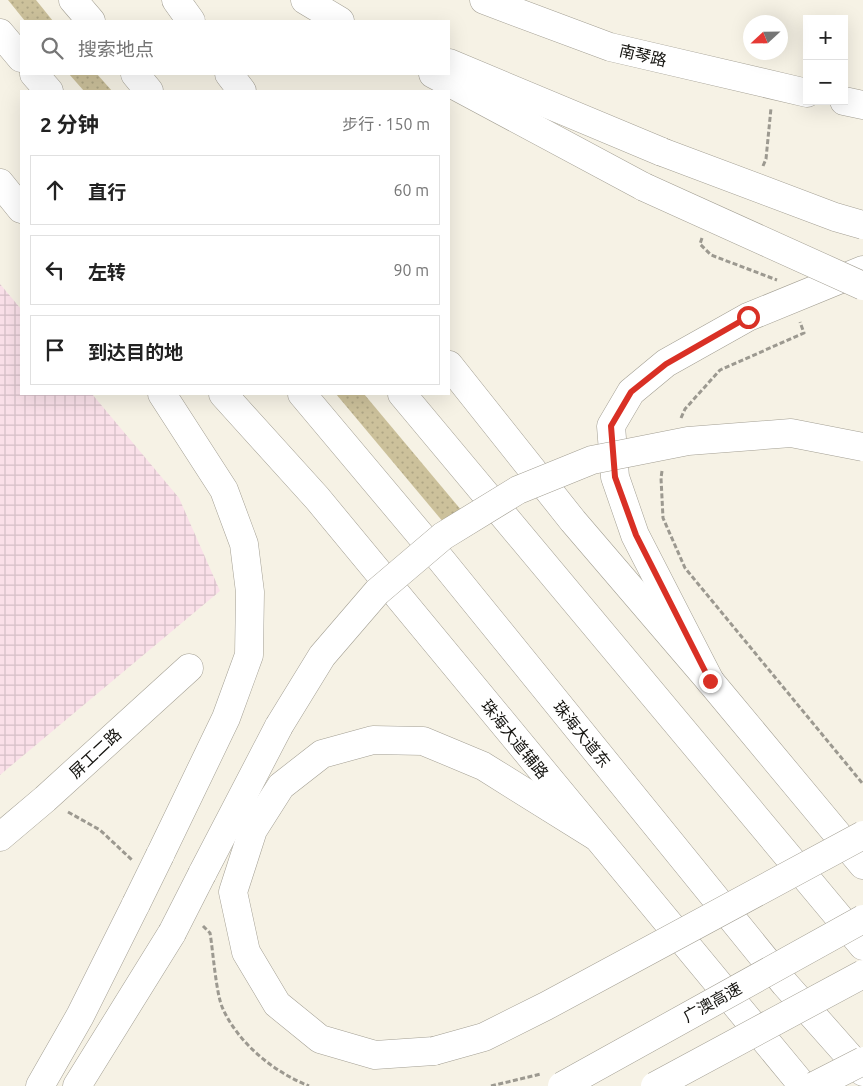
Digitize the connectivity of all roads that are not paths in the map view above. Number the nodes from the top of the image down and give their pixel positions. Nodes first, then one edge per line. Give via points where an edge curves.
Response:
1 (73, 0) edge
2 (176, 0) edge
3 (484, 0) edge
4 (321, 10) edge
5 (90, 20) edge
6 (190, 20) edge
7 (346, 20) edge
8 (0, 32) edge
9 (20, 57) edge
10 (450, 63) edge
11 (35, 75) edge
12 (136, 75) edge
13 (230, 75) edge
14 (435, 75) edge
15 (48, 90) edge
16 (148, 90) edge
17 (241, 90) edge
18 (803, 92) edge
19 (848, 102) edge
20 (863, 105) edge
21 (0, 169) edge
22 (0, 184) edge
23 (20, 188) edge
24 (20, 208) edge
25 (863, 225) edge
26 (863, 270) edge
27 (863, 286) edge
28 (450, 366) edge
29 (163, 395) edge
30 (224, 395) edge
31 (303, 395) edge
32 (403, 395) edge
33 (863, 447) edge
34 (189, 668) dead end
35 (710, 681) junction
36 (863, 835) edge
37 (595, 836) junction
38 (0, 837) edge
39 (863, 865) edge
40 (863, 919) edge
41 (863, 946) edge
42 (863, 974) edge
43 (863, 1061) edge
44 (863, 1072) edge
45 (554, 1080) edge
46 (40, 1086) edge
47 (77, 1086) edge
48 (655, 1086) edge
49 (803, 1086) edge
50 (814, 1086) edge

1 - 5 main road
2 - 6 main road
3 - 18 main road, 南琴路 via 610,47
4 - 7 main road
8 - 9 main road
10 - 25 main road, bridge via 662,152
11 - 15 main road
12 - 16 main road
13 - 17 main road
14 - 27 main road, bridge via 644,187
19 - 20 main road
21 - 23 main road
22 - 24 main road
26 - 35 main road via 748,317 666,364 631,392 611,426 615,477 636,535
28 - 35 main road via 573,521
29 - 46 main road, bridge via 224,490 244,544 250,592 249,655 226,718 160,855 80,1016
30 - 37 main road, 珠海大道辅路 via 317,498
31 - 44 main road, 珠海大道东 via 786,984
32 - 41 main road
33 - 47 main road, bridge via 791,433 688,441 592,460 518,490 442,536 377,592 322,656 279,726 172,933
34 - 38 main road, 屏工二路
35 - 39 main road
36 - 37 main road, bridge via 546,1006 484,1037 434,1051 375,1054 320,1039 277,1004 246,952 233,892 253,830 281,786 322,754 373,740 423,741 483,766
37 - 49 main road, 珠海大道辅路
40 - 45 main road, 广澳高速, bridge
42 - 48 main road, bridge
43 - 50 main road, bridge

